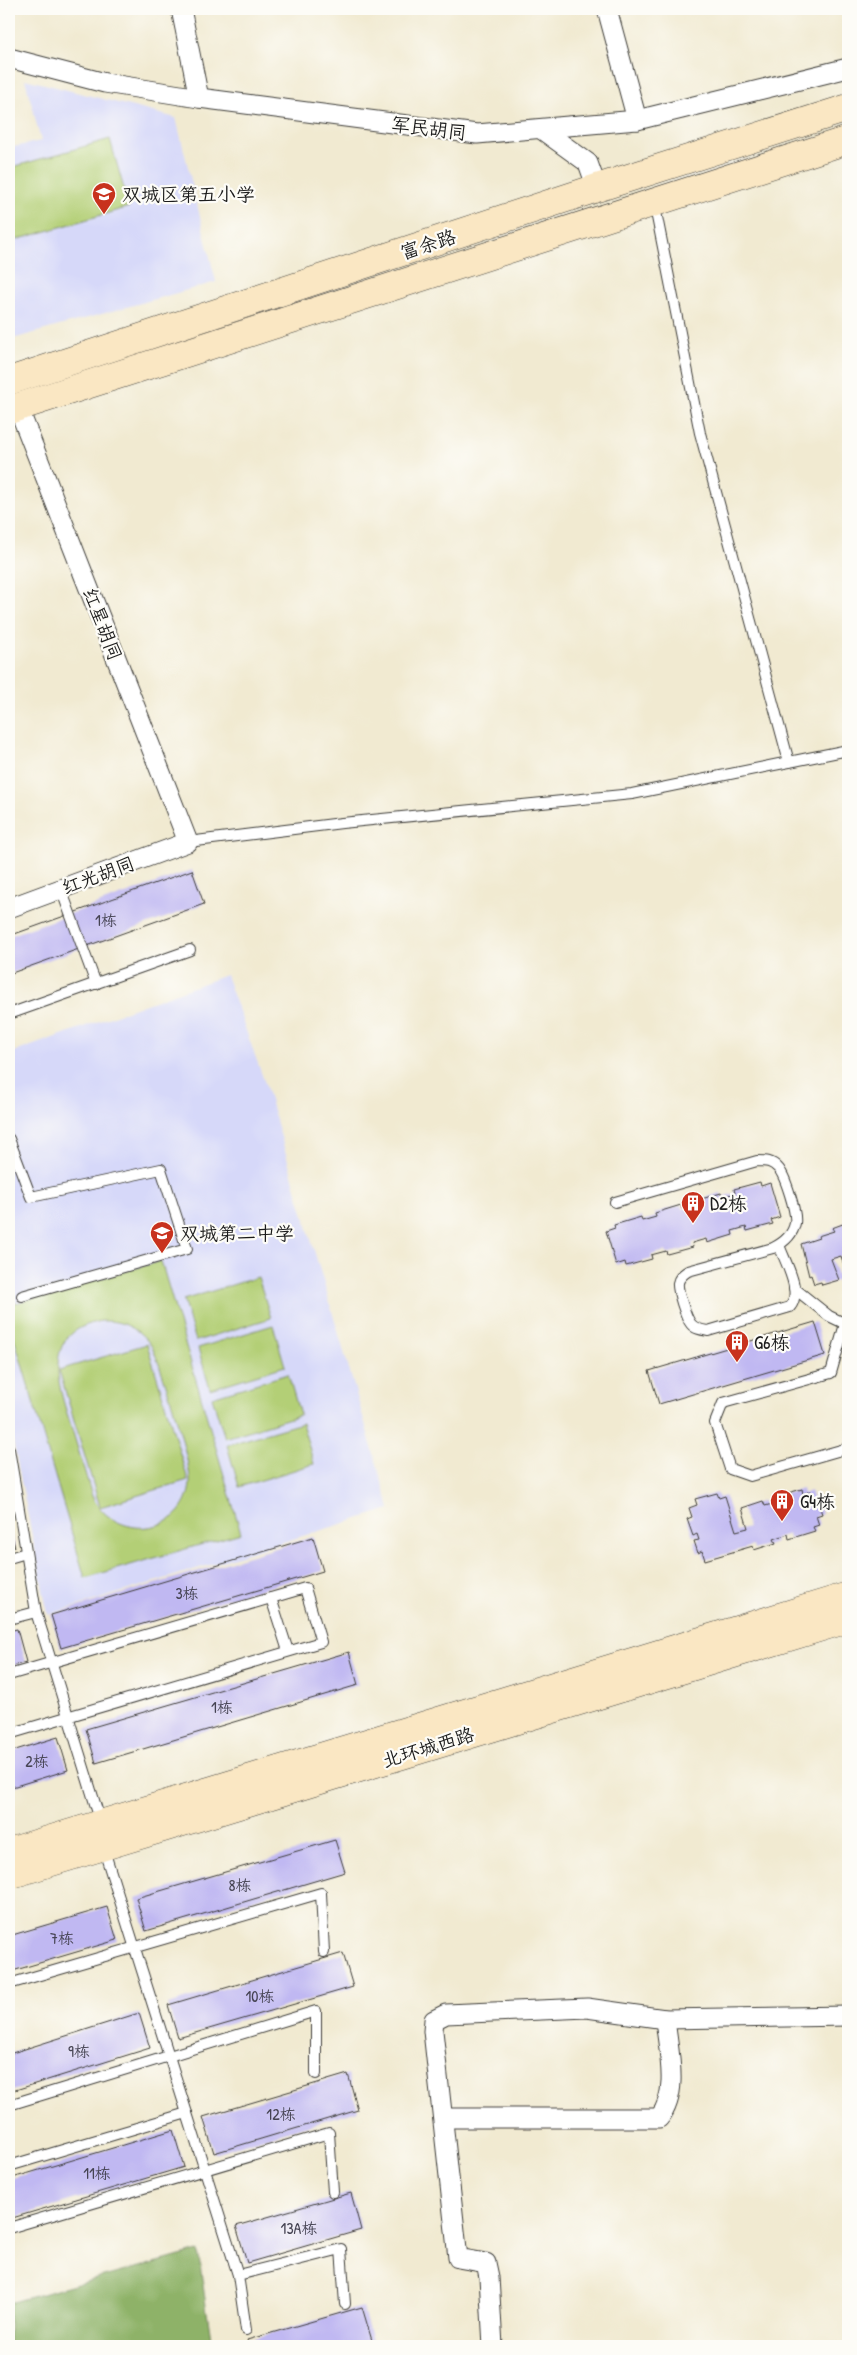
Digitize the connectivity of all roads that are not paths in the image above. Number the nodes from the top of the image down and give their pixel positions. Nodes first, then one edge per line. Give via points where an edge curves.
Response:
1 (181, 9) edge
2 (607, 9) edge
3 (9, 58) edge
4 (848, 68) edge
5 (199, 98) junction
6 (848, 108) edge
7 (637, 120) junction
8 (541, 129) junction
9 (848, 140) edge
10 (597, 188) junction
11 (654, 201) junction
12 (9, 381) edge
13 (14, 409) edge
14 (848, 750) edge
15 (789, 762) junction
16 (188, 842) junction
17 (61, 889) junction
18 (9, 908) edge
19 (190, 950) dead end
20 (96, 984) junction
21 (9, 1014) edge
22 (9, 1139) edge
23 (615, 1202) dead end
24 (779, 1245) junction
25 (794, 1288) junction
26 (22, 1296) dead end
27 (846, 1325) edge
28 (848, 1448) edge
29 (9, 1449) edge
30 (13, 1497) edge
31 (26, 1553) junction
32 (9, 1558) edge
33 (848, 1596) edge
34 (271, 1598) junction
35 (36, 1612) junction
36 (9, 1619) edge
37 (848, 1619) edge
38 (288, 1652) junction
39 (52, 1662) junction
40 (9, 1675) edge
41 (69, 1716) junction
42 (9, 1734) edge
43 (102, 1835) junction
44 (9, 1852) edge
45 (9, 1876) edge
46 (134, 1946) junction
47 (324, 1952) dead end
48 (9, 1984) edge
49 (848, 2016) edge
50 (665, 2019) junction
51 (168, 2054) junction
52 (316, 2074) dead end
53 (9, 2105) edge
54 (187, 2113) junction
55 (444, 2118) junction
56 (9, 2166) edge
57 (204, 2169) junction
58 (334, 2192) dead end
59 (9, 2228) edge
60 (238, 2275) junction
61 (345, 2304) dead end
62 (246, 2330) dead end
63 (493, 2346) edge

1 - 5 street
2 - 7 street
3 - 5 street, 军民胡同 via 105,83
4 - 7 street, 军民胡同
5 - 8 street, 军民胡同 via 477,134
6 - 10 main road, 富余路
7 - 8 street, 军民胡同
8 - 10 street via 588,163
9 - 11 main road, 富余路
10 - 12 main road, 富余路
11 - 13 main road, 富余路
11 - 15 lane via 700,433
13 - 16 street, 红星胡同
14 - 15 lane
15 - 16 lane via 632,794
16 - 17 street, 红光胡同
17 - 18 street, 红光胡同
17 - 20 lane
19 - 20 lane
20 - 21 lane
22 - 26 lane via 31,1197 161,1169 187,1249
23 - 24 lane via 766,1160 780,1169 795,1214 795,1224 785,1242
24 - 25 lane
24 - 25 lane via 688,1271 678,1286 687,1318 696,1328 708,1331 784,1310 794,1302
25 - 27 lane
27 - 28 lane via 831,1373 723,1403 715,1423 730,1469 750,1476
29 - 30 lane
30 - 31 lane
31 - 32 lane
31 - 35 lane
33 - 43 main road, 北环城西路
34 - 38 lane
34 - 38 lane via 305,1588 322,1642
34 - 39 lane
35 - 36 lane
35 - 39 lane
37 - 43 main road, 北环城西路
38 - 41 lane
39 - 40 lane
39 - 41 lane
41 - 42 lane
41 - 43 lane
43 - 44 main road, 北环城西路
43 - 45 main road, 北环城西路
43 - 46 lane
46 - 47 lane via 321,1893
46 - 48 lane
46 - 51 lane
49 - 50 street
50 - 55 street via 670,2098 659,2118
50 - 55 street via 587,2008 446,2014 434,2020 433,2031
51 - 52 lane via 316,2011
51 - 53 lane
51 - 54 lane
54 - 56 lane
54 - 57 lane
55 - 63 street via 458,2258 486,2263
57 - 58 lane via 329,2133
57 - 59 lane
57 - 60 lane
60 - 61 lane via 341,2249
60 - 62 lane

